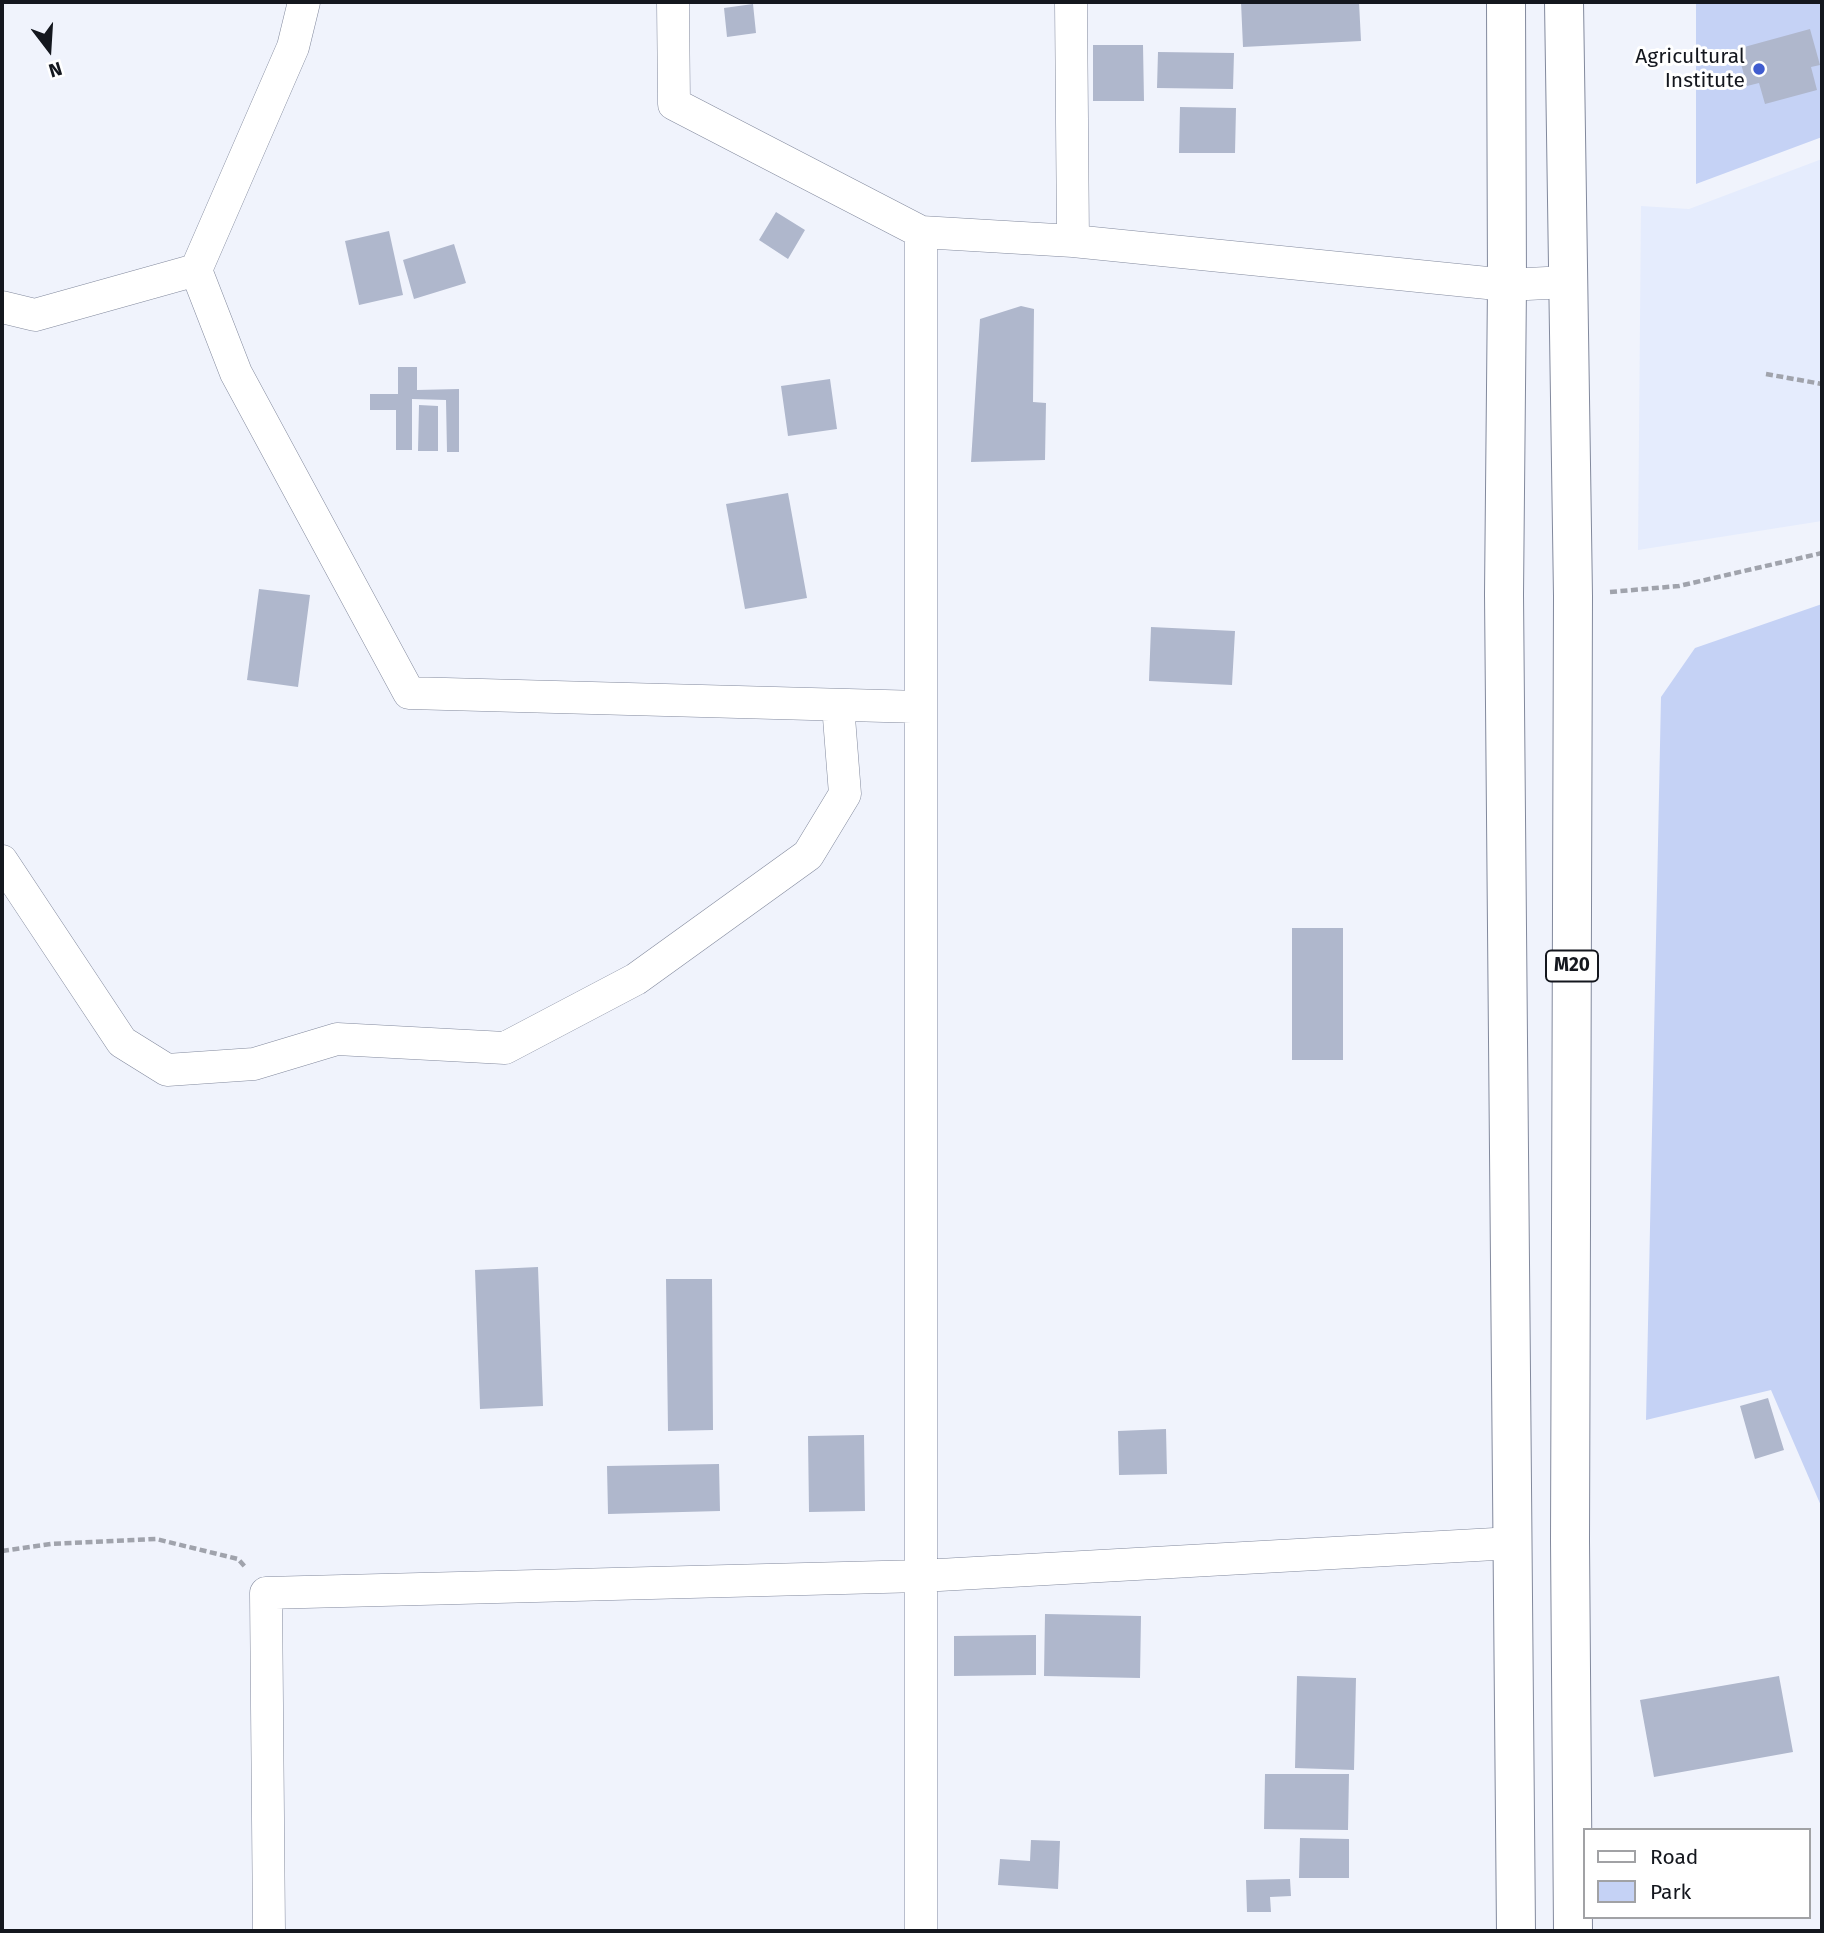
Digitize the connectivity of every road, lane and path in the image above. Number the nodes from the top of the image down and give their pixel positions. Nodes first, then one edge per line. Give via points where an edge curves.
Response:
1 (304, 2) edge
2 (673, 2) edge
3 (1071, 2) edge
4 (1506, 2) edge
5 (1564, 2) edge
6 (921, 232) junction
7 (1073, 241) junction
8 (196, 270) junction
9 (1567, 282) junction
10 (1507, 285) junction
11 (2, 307) edge
12 (1766, 374) dead end
13 (1822, 384) edge
14 (1822, 553) edge
15 (1573, 596) junction
16 (838, 705) junction
17 (921, 708) junction
18 (2, 861) edge
19 (1513, 1543) junction
20 (2, 1551) edge
21 (921, 1576) junction
22 (266, 1593) junction
23 (269, 1931) edge
24 (920, 1931) edge
25 (1516, 1931) edge
26 (1573, 1931) edge

1 - 8 street via 293,47
2 - 6 street via 674,104
3 - 7 street
4 - 10 main road
5 - 9 main road, M20
6 - 7 street
6 - 17 street
7 - 10 street
8 - 11 street via 36,315
8 - 16 street via 236,373 408,693
9 - 10 street
9 - 15 main road, M20
10 - 19 main road via 1504,594
12 - 13 path
14 - 15 path via 1679,586
15 - 26 main road, M20
16 - 17 street
16 - 18 street via 845,794 808,855 636,979 505,1048 337,1039 254,1064 167,1070 122,1042
17 - 21 street
19 - 21 street
19 - 25 main road
20 - 22 path via 156,1539 238,1559
21 - 22 street
21 - 24 street
22 - 23 street

